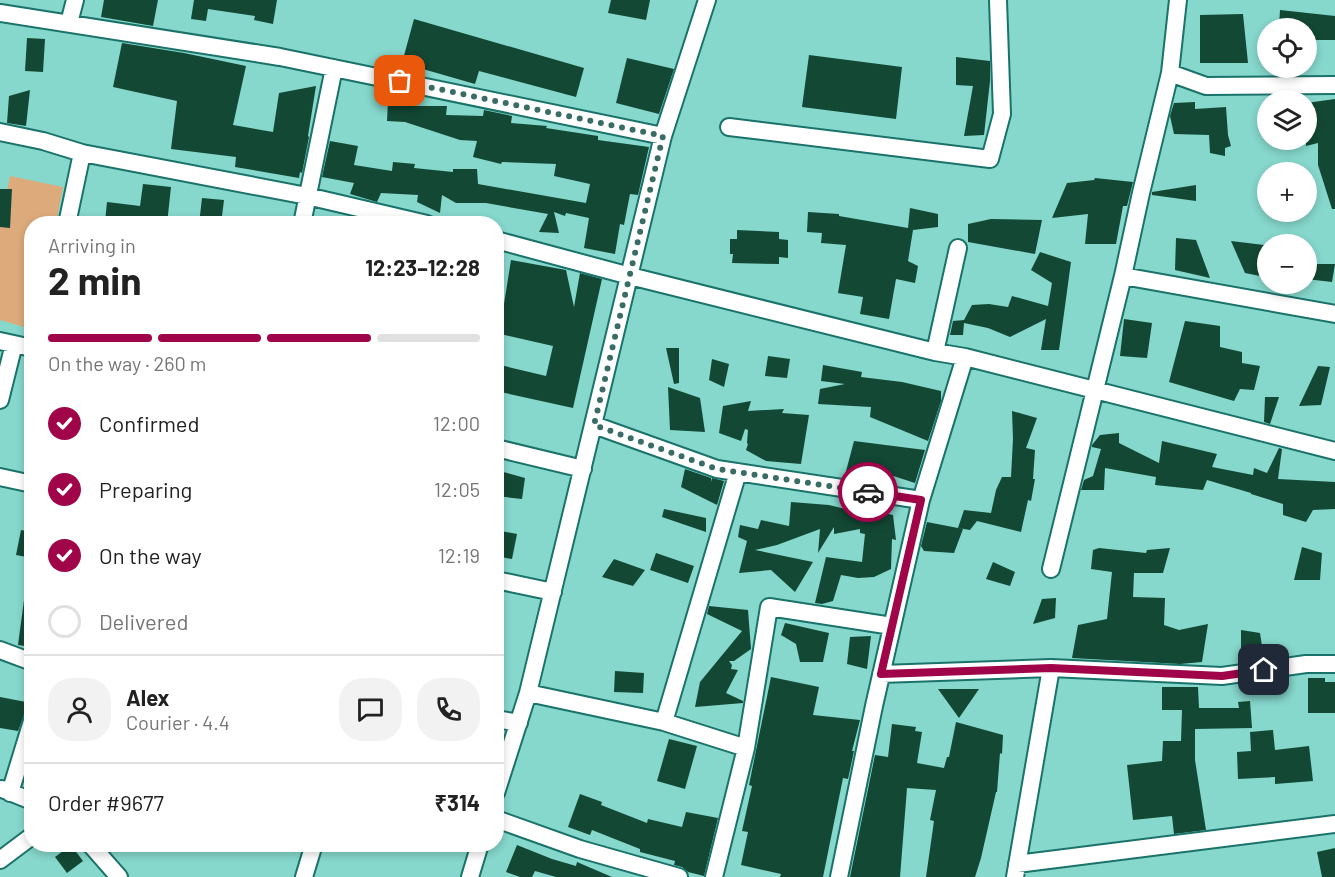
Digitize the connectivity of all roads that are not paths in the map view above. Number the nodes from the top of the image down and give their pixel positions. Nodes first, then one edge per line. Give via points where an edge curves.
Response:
1 (75, 0) edge
2 (708, 0) edge
3 (998, 0) edge
4 (1178, 0) edge
5 (0, 13) edge
6 (69, 23) junction
7 (334, 68) junction
8 (1170, 73) junction
9 (1335, 85) edge
10 (729, 127) dead end
11 (0, 132) edge
12 (663, 136) junction
13 (82, 153) junction
14 (307, 196) junction
15 (69, 216) edge
16 (303, 216) edge
17 (393, 216) edge
18 (504, 242) edge
19 (958, 248) dead end
20 (630, 276) junction
21 (1123, 276) junction
22 (1335, 314) edge
23 (7, 343) edge
24 (24, 346) edge
25 (935, 352) junction
26 (965, 357) junction
27 (1094, 390) junction
28 (0, 400) edge
29 (594, 425) junction
30 (504, 450) edge
31 (1335, 451) edge
32 (582, 469) junction
33 (738, 472) junction
34 (0, 477) edge
35 (24, 482) edge
36 (921, 500) junction
37 (1051, 568) dead end
38 (504, 582) edge
39 (553, 592) junction
40 (892, 626) junction
41 (0, 650) edge
42 (24, 659) edge
43 (1335, 664) edge
44 (1051, 668) junction
45 (881, 674) junction
46 (528, 693) junction
47 (504, 720) edge
48 (664, 722) junction
49 (519, 723) junction
50 (24, 742) edge
51 (746, 748) junction
52 (504, 769) edge
53 (5, 791) edge
54 (24, 798) edge
55 (504, 822) edge
56 (1335, 824) edge
57 (24, 842) edge
58 (97, 852) edge
59 (312, 852) edge
60 (478, 852) edge
61 (0, 860) edge
62 (631, 870) edge
63 (1016, 871) edge
64 (119, 877) edge
65 (304, 877) edge
66 (470, 877) edge
67 (680, 877) edge
68 (714, 877) edge
69 (839, 877) edge

1 - 6 street
2 - 12 street
3 - 10 street via 1002,114 990,159
4 - 8 street
5 - 6 street
6 - 7 street
7 - 12 street
7 - 14 street
8 - 9 street via 1206,86
8 - 21 street
11 - 13 street
12 - 20 street
13 - 14 street
13 - 15 street
14 - 16 street
14 - 17 street
18 - 20 street
19 - 25 street
20 - 25 street
20 - 29 street
21 - 22 street
21 - 27 street
23 - 24 street
23 - 28 street
25 - 26 street
26 - 27 street
26 - 36 street
27 - 31 street
27 - 37 street
29 - 32 street
29 - 33 street via 717,469
30 - 32 street
32 - 39 street
33 - 36 street
33 - 48 street
34 - 35 street
36 - 40 street
38 - 39 street
39 - 46 street
40 - 45 street
40 - 51 street via 769,607
41 - 42 street
43 - 44 street via 1306,664 1222,676
44 - 45 street
44 - 63 street
45 - 69 street
46 - 48 street
46 - 49 street
47 - 49 street
48 - 51 street
49 - 52 street
50 - 53 street
51 - 68 street
53 - 54 street
55 - 62 street
56 - 63 street
57 - 61 street
58 - 64 street
59 - 65 street
60 - 66 street
62 - 67 street

